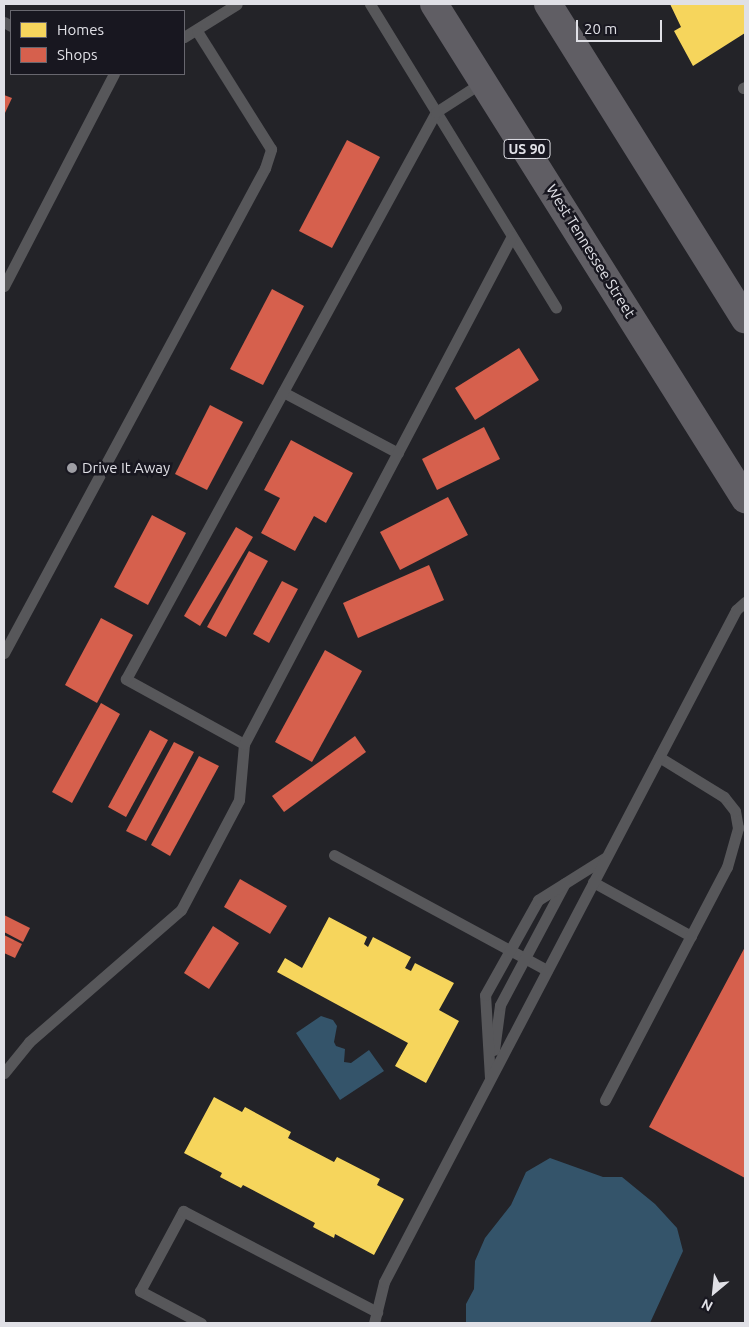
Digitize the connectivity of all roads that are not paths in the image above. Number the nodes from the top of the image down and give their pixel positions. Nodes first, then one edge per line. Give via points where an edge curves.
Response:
1 (237, 4) edge
2 (370, 4) edge
3 (434, 4) edge
4 (548, 4) edge
5 (196, 31) junction
6 (185, 36) edge
7 (113, 75) edge
8 (485, 81) junction
9 (436, 112) junction
10 (512, 236) junction
11 (4, 286) edge
12 (556, 307) dead end
13 (745, 319) edge
14 (283, 392) junction
15 (398, 453) junction
16 (745, 499) edge
17 (745, 602) edge
18 (4, 653) edge
19 (244, 744) junction
20 (659, 757) junction
21 (334, 855) dead end
22 (607, 857) junction
23 (565, 882) junction
24 (593, 882) junction
25 (691, 936) junction
26 (510, 950) junction
27 (525, 958) junction
28 (547, 970) junction
29 (4, 1073) edge
30 (490, 1079) junction
31 (605, 1100) dead end
32 (376, 1318) edge
33 (201, 1323) edge

1 - 5 lane
2 - 9 lane
3 - 8 main road, West Tennessee Street / US 90
4 - 13 main road
5 - 6 lane
5 - 18 lane via 271,149 265,168
7 - 11 lane
8 - 9 lane
8 - 16 main road, West Tennessee Street / US 90
9 - 10 lane
9 - 14 lane
10 - 12 lane
10 - 15 lane
14 - 15 lane
14 - 19 lane via 126,680
15 - 19 lane
17 - 20 lane via 736,610
19 - 29 lane via 239,800 181,910 30,1042
20 - 22 lane
20 - 25 lane via 724,797 735,811 738,828 734,848
21 - 26 lane
22 - 23 lane
22 - 24 lane
23 - 26 lane via 538,900
23 - 27 lane
24 - 25 lane
24 - 28 lane
25 - 31 lane
26 - 27 lane
26 - 30 lane via 485,996
27 - 28 lane
27 - 30 lane via 500,1005
28 - 30 lane
30 - 32 lane via 384,1282
32 - 33 lane via 182,1211 140,1291

